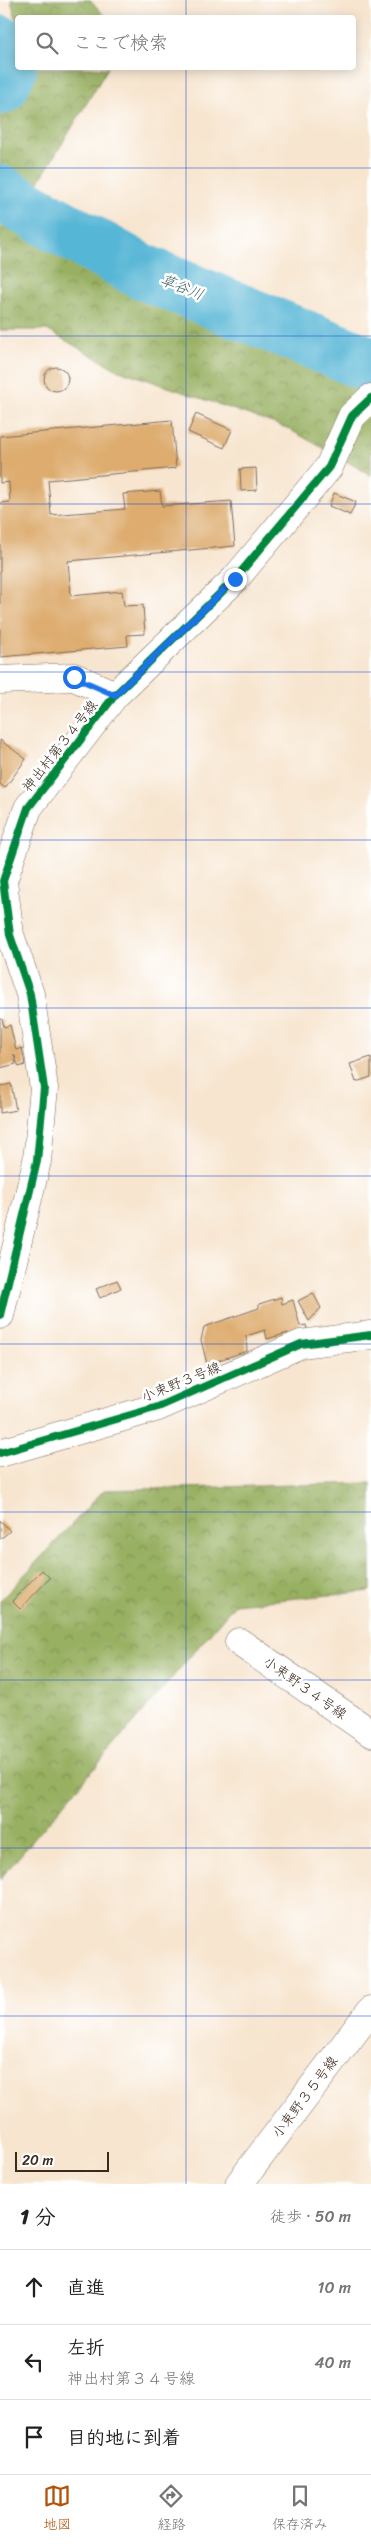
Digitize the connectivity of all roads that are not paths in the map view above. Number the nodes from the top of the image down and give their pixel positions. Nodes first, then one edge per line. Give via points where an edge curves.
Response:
1 (371, 398) edge
2 (0, 680) edge
3 (115, 695) junction
4 (0, 1315) edge
5 (371, 1335) edge
6 (0, 1453) edge
7 (239, 1642) dead end
8 (371, 1733) edge
9 (371, 2010) edge
10 (239, 2184) edge

1 - 3 street, 神出村第３４号線 via 352,416 329,467 235,579
2 - 3 street via 74,677
3 - 4 street, 神出村第３４号線 via 28,808 3,882 10,935 30,994 44,1088 37,1161
5 - 6 street, 小束野３号線 via 301,1344 158,1406
7 - 8 street, 小束野３４号線
9 - 10 street, 小束野３５号線

